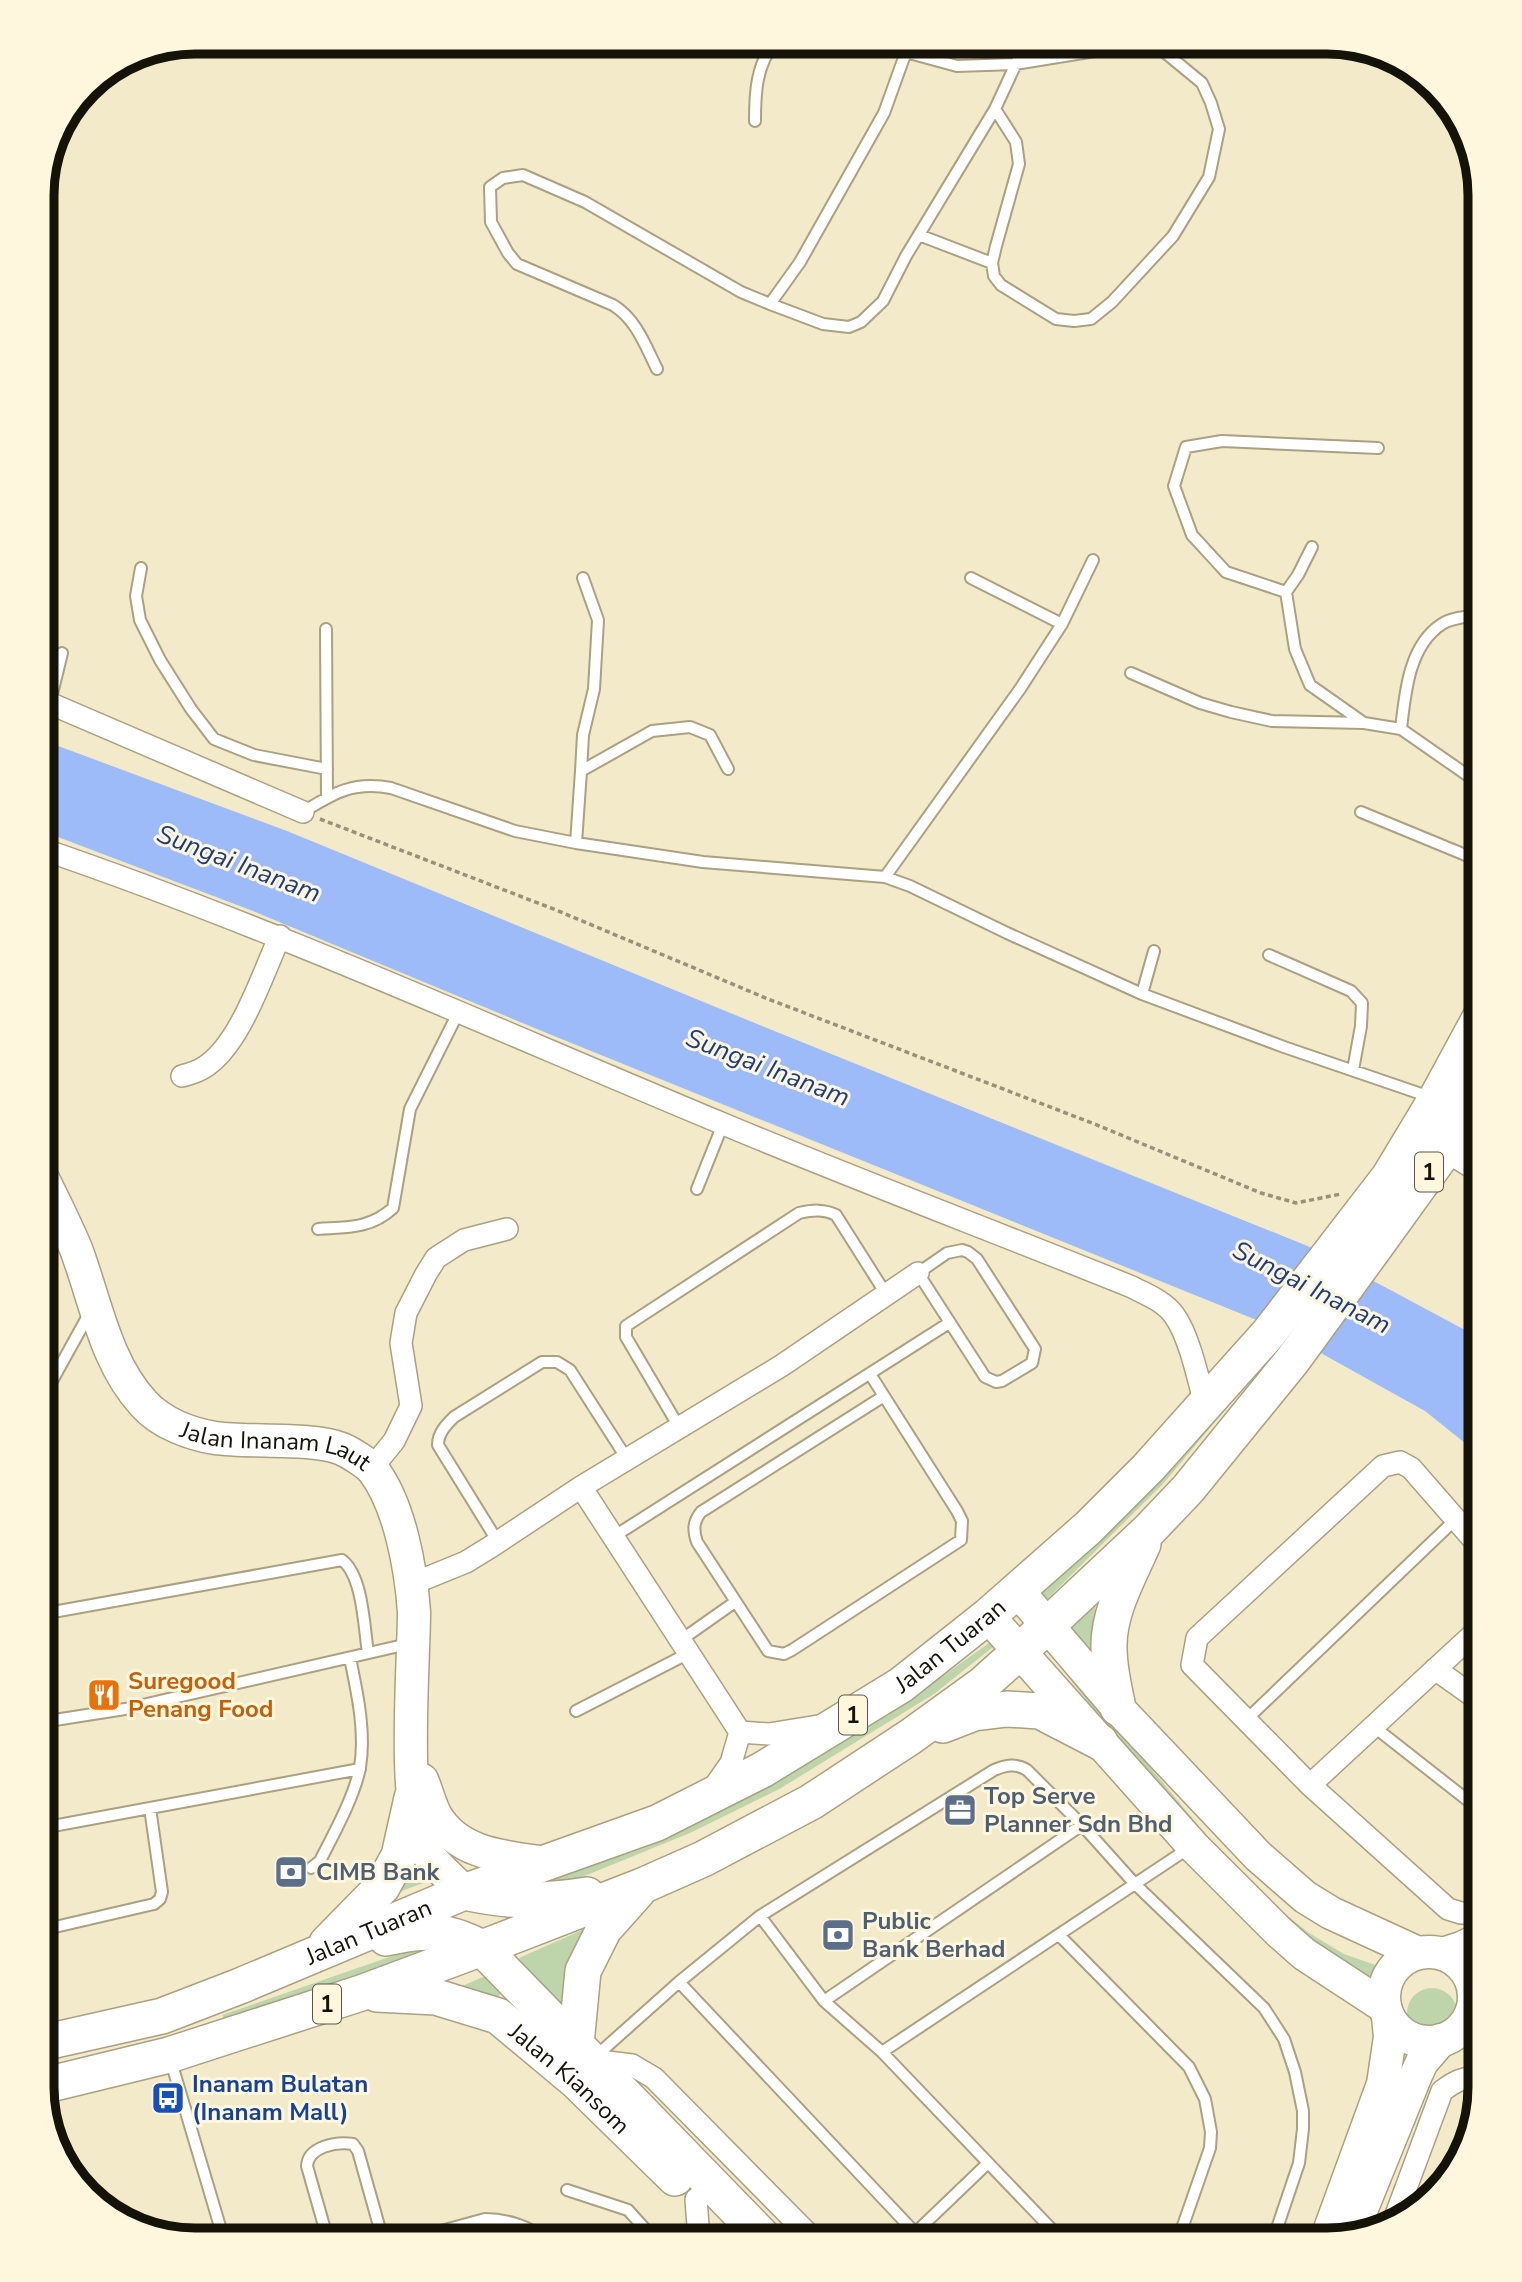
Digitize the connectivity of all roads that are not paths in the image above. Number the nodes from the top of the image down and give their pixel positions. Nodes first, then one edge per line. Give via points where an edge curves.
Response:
1 (767, 55) edge
2 (905, 55) edge
3 (916, 55) edge
4 (942, 55) edge
5 (1020, 55) edge
6 (1072, 55) edge
7 (1172, 55) edge
8 (939, 61) junction
9 (1015, 64) junction
10 (995, 109) junction
11 (755, 121) dead end
12 (919, 235) junction
13 (992, 263) junction
14 (770, 304) junction
15 (657, 369) dead end
16 (1378, 448) dead end
17 (1312, 547) dead end
18 (1093, 560) dead end
19 (141, 568) dead end
20 (583, 578) dead end
21 (971, 578) dead end
22 (1286, 592) junction
23 (1468, 618) edge
24 (1062, 624) junction
25 (327, 629) dead end
26 (62, 653) dead end
27 (1131, 673) dead end
28 (55, 675) edge
29 (55, 705) edge
30 (1364, 723) junction
31 (1401, 729) junction
32 (327, 769) junction
33 (728, 769) dead end
34 (580, 771) junction
35 (1468, 776) edge
36 (327, 797) junction
37 (303, 812) joint
38 (1361, 812) dead end
39 (576, 843) junction
40 (55, 853) edge
41 (1468, 855) edge
42 (885, 877) junction
43 (280, 936) junction
44 (1154, 951) dead end
45 (1269, 955) dead end
46 (1142, 993) junction
47 (459, 1011) junction
48 (1468, 1040) edge
49 (1353, 1070) junction
50 (182, 1076) dead end
51 (1436, 1099) junction
52 (1468, 1108) edge
53 (723, 1124) junction
54 (1448, 1146) junction
55 (1468, 1158) edge
56 (697, 1189) dead end
57 (54, 1203) edge
58 (317, 1229) dead end
59 (507, 1229) dead end
60 (1357, 1245) junction
61 (918, 1273) junction
62 (886, 1294) junction
63 (94, 1305) junction
64 (949, 1323) junction
65 (870, 1374) junction
66 (54, 1377) edge
67 (884, 1396) junction
68 (1205, 1405) junction
69 (679, 1427) junction
70 (627, 1459) junction
71 (372, 1468) junction
72 (581, 1487) junction
73 (1456, 1519) junction
74 (1148, 1531) junction
75 (1468, 1533) edge
76 (613, 1537) junction
77 (498, 1542) junction
78 (412, 1584) junction
79 (1017, 1590) junction
80 (735, 1602) junction
81 (54, 1612) edge
82 (988, 1616) junction
83 (1048, 1626) junction
84 (1468, 1639) edge
85 (415, 1643) junction
86 (685, 1647) junction
87 (1020, 1651) junction
88 (368, 1653) junction
89 (350, 1658) junction
90 (1435, 1669) junction
91 (1468, 1692) edge
92 (1118, 1708) junction
93 (576, 1711) dead end
94 (54, 1720) edge
95 (846, 1720) junction
96 (1246, 1720) junction
97 (1373, 1726) junction
98 (740, 1731) junction
99 (910, 1737) junction
100 (1100, 1742) junction
101 (412, 1753) junction
102 (360, 1769) junction
103 (1310, 1785) junction
104 (412, 1798) junction
105 (706, 1799) junction
106 (1468, 1801) edge
107 (150, 1808) junction
108 (1082, 1825) junction
109 (54, 1826) edge
110 (1193, 1846) junction
111 (546, 1863) junction
112 (311, 1868) dead end
113 (1135, 1884) junction
114 (642, 1886) junction
115 (464, 1892) junction
116 (1468, 1913) edge
117 (760, 1916) junction
118 (54, 1927) edge
119 (1059, 1934) junction
120 (1468, 1939) edge
121 (482, 1948) junction
122 (1424, 1953) junction
123 (315, 1955) junction
124 (1468, 1976) edge
125 (679, 1982) junction
126 (361, 1993) junction
127 (824, 2001) junction
128 (1386, 2012) junction
129 (1468, 2019) edge
130 (1458, 2038) edge
131 (54, 2039) edge
132 (583, 2052) junction
133 (882, 2052) junction
134 (169, 2055) junction
135 (1468, 2079) edge
136 (54, 2083) edge
137 (988, 2162) junction
138 (567, 2190) dead end
139 (696, 2199) junction
140 (1400, 2207) edge
141 (1356, 2221) edge
142 (220, 2227) edge
143 (324, 2227) edge
144 (379, 2227) edge
145 (455, 2227) edge
146 (523, 2227) edge
147 (644, 2227) edge
148 (698, 2227) edge
149 (724, 2227) edge
150 (754, 2227) edge
151 (802, 2228) edge
152 (906, 2228) edge
153 (926, 2228) edge
154 (1050, 2228) edge
155 (1182, 2228) edge
156 (1277, 2228) edge
157 (1330, 2228) edge

1 - 11 lane via 755,84
2 - 14 lane via 884,113 800,262
3 - 8 lane
4 - 8 lane
5 - 9 lane
6 - 9 lane
7 - 13 lane via 1202,83 1219,129 1209,177 1173,236 1091,319 1056,319 1001,285
8 - 9 lane via 957,66
9 - 10 lane
10 - 12 lane
10 - 13 lane via 1016,142 1019,164
12 - 13 lane
12 - 14 lane via 883,301 861,322 849,327 823,324
14 - 15 lane via 585,202 523,175 503,178 490,187 491,222 517,264 626,313
16 - 22 lane via 1222,441 1186,447 1174,486 1192,535 1226,572
17 - 22 lane
18 - 24 lane
19 - 32 lane via 136,596 140,620 160,660 214,739 254,755
20 - 34 lane via 598,620 594,689
21 - 24 lane
22 - 30 lane via 1295,649 1310,685
23 - 31 lane via 1443,623 1419,647 1404,697
24 - 42 lane
25 - 32 lane
26 - 28 lane
27 - 30 lane via 1200,703 1272,721
29 - 37 street
30 - 31 lane
31 - 35 lane
32 - 36 lane
33 - 34 lane via 710,735 690,727 652,731
34 - 39 lane
36 - 37 lane
36 - 39 lane via 372,784 515,831
38 - 41 lane
39 - 42 lane via 702,862
40 - 43 street
42 - 46 lane
43 - 47 street
43 - 50 street via 237,1031 219,1056
44 - 46 lane
45 - 49 lane via 1350,991 1362,1003
46 - 49 lane
47 - 53 street
47 - 58 lane via 410,1109 393,1208 368,1225
48 - 51 main road, Jalan Tuaran / 1
49 - 51 lane
51 - 60 main road, Jalan Tuaran / 1 via 1389,1177
52 - 54 main road, Jalan Tuaran / 1
53 - 56 lane
53 - 68 street via 1159,1301 1175,1315
54 - 55 street
54 - 60 main road, Jalan Tuaran / 1
57 - 63 street, Jalan Inanam Laut via 76,1249
59 - 71 street via 464,1240 436,1258 426,1274 406,1313 401,1343 411,1406 394,1441
60 - 68 main road, Jalan Tuaran / 1
60 - 74 main road, Jalan Tuaran / 1 via 1292,1361
61 - 62 street
61 - 64 lane
61 - 64 lane via 947,1253 972,1254 1035,1349 1034,1359 1002,1381 990,1381
62 - 69 street via 781,1366
62 - 69 lane via 836,1215 813,1210 799,1213 626,1326 626,1337
63 - 66 lane
63 - 71 street, Jalan Inanam Laut via 113,1359 145,1406 169,1423 196,1435 342,1449
64 - 65 lane
65 - 67 lane
65 - 76 lane
67 - 80 lane via 701,1512 694,1526 697,1542
67 - 80 lane via 957,1511 962,1521 961,1540 784,1654 768,1651
68 - 79 main road, Jalan Tuaran / 1 via 1089,1527
69 - 70 street
70 - 72 street
70 - 77 lane via 570,1370 556,1362 542,1362 454,1417 444,1426 439,1445
71 - 78 street, Jalan Inanam Laut via 394,1512
72 - 76 street
72 - 77 street
73 - 75 street
73 - 96 lane
73 - 96 street via 1411,1468 1399,1462 1383,1466 1197,1638 1192,1665
74 - 83 main road, Jalan Tuaran / 1
74 - 92 main road via 1113,1616 1109,1645
76 - 86 street
77 - 78 street via 466,1562
78 - 85 street, Jalan Inanam Laut
79 - 82 main road, Jalan Tuaran / 1
79 - 83 street
80 - 86 lane
81 - 88 lane via 342,1560 356,1579
82 - 87 street
82 - 95 main road, Jalan Tuaran / 1 via 901,1685
83 - 87 main road, Jalan Tuaran / 1
83 - 92 street
84 - 90 street
85 - 88 lane
85 - 101 street, Jalan Inanam Laut
86 - 93 lane
86 - 98 street
87 - 99 main road, Jalan Tuaran / 1
87 - 100 street
88 - 89 lane
89 - 94 lane via 125,1709
89 - 102 lane via 362,1744
90 - 91 street
90 - 97 street
92 - 122 street via 1291,1885 1331,1913
95 - 98 street via 769,1734
95 - 105 main road, Jalan Tuaran / 1
96 - 103 street
97 - 103 street
97 - 106 lane
98 - 105 street via 731,1763
99 - 100 main road via 974,1713 1007,1709 1040,1711
99 - 114 main road, Jalan Tuaran / 1 via 811,1802
100 - 110 street
101 - 104 street, Jalan Inanam Laut
101 - 111 street, Jalan Inanam Laut via 436,1816 457,1840 487,1854
102 - 107 lane
102 - 112 lane via 324,1853
103 - 116 street via 1448,1909
104 - 115 street, Jalan Inanam Laut via 426,1852
104 - 123 main road via 399,1856 382,1887
105 - 111 main road, Jalan Tuaran / 1 via 657,1823
107 - 109 lane
107 - 118 lane via 160,1899
108 - 113 lane
108 - 117 lane via 1027,1770 1003,1766
108 - 127 lane
110 - 113 lane
110 - 128 street via 1304,1954
111 - 115 main road, Jalan Tuaran / 1
113 - 119 lane
113 - 156 lane via 1264,2008 1290,2054 1303,2129 1299,2163
114 - 115 main road via 556,1900 506,1900
114 - 121 main road, Jalan Tuaran / 1
114 - 132 main road via 604,1929 583,1971
115 - 123 main road, Jalan Tuaran / 1
117 - 125 lane
117 - 127 lane
119 - 133 lane
119 - 155 lane via 1189,2067 1205,2099 1210,2147
120 - 122 street
121 - 123 main road via 459,1936 429,1931
121 - 126 main road, Jalan Tuaran / 1
121 - 132 main road, Jalan Kiansom
122 - 124 street via 1440,1953 1456,1961
122 - 128 street via 1394,1968 1384,1993
123 - 131 main road, Jalan Tuaran / 1 via 162,2016
125 - 132 lane
125 - 152 lane
126 - 134 main road, Jalan Tuaran / 1
126 - 139 main road, Jalan Kiansom via 436,1997 498,2016 576,2081
127 - 133 lane
128 - 130 street via 1405,2035 1416,2040
128 - 157 street via 1390,2037 1383,2084
129 - 130 street
130 - 141 street via 1422,2062
132 - 150 main road, Jalan Kiansom
132 - 151 street via 632,2065 654,2078
133 - 137 lane
134 - 136 main road, Jalan Tuaran / 1
134 - 142 lane
135 - 140 street via 1442,2091
137 - 153 lane
137 - 154 lane
138 - 147 lane via 628,2210
139 - 148 street
139 - 149 main road, Jalan Kiansom
143 - 144 lane via 307,2158 313,2151 344,2143 353,2144 358,2151
145 - 146 lane via 485,2219

